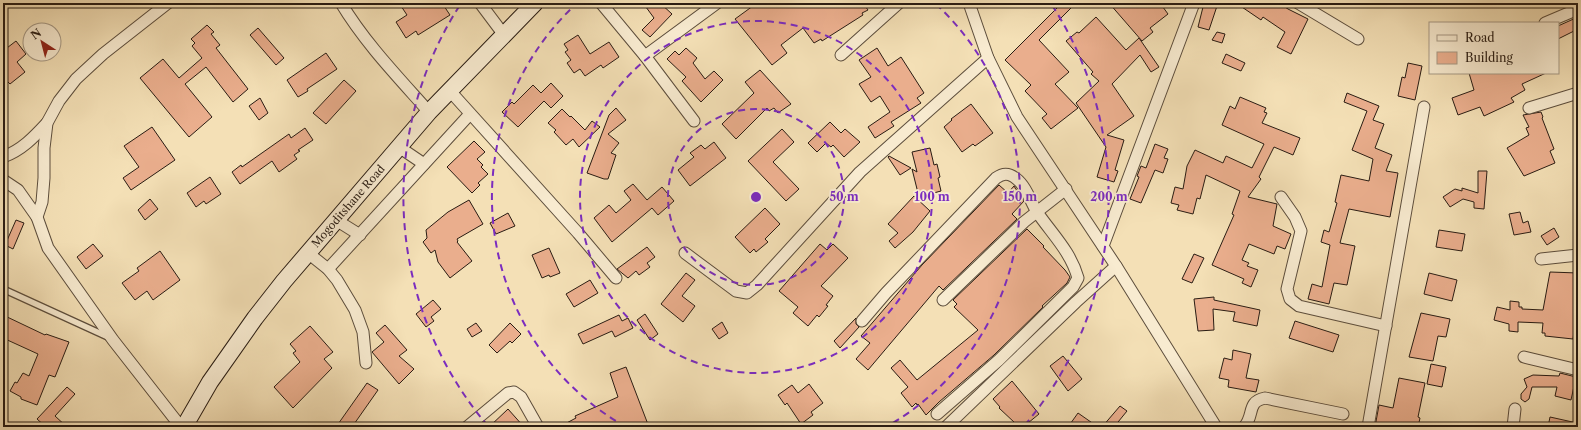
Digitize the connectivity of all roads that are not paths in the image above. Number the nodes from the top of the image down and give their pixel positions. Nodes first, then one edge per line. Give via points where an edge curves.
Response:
1 (168, 3) edge
2 (341, 3) edge
3 (480, 3) edge
4 (535, 3) edge
5 (601, 3) edge
6 (717, 3) edge
7 (900, 3) edge
8 (969, 3) edge
9 (1194, 3) edge
10 (1298, 3) edge
11 (1578, 9) edge
12 (1547, 22) edge
13 (504, 36) junction
14 (1358, 39) dead end
15 (841, 55) dead end
16 (645, 56) junction
17 (988, 58) junction
18 (450, 91) junction
19 (1578, 93) edge
20 (1424, 107) dead end
21 (1529, 108) dead end
22 (429, 112) junction
23 (470, 114) junction
24 (694, 121) dead end
25 (47, 123) junction
26 (399, 147) junction
27 (3, 157) edge
28 (424, 164) junction
29 (3, 180) edge
30 (1066, 189) junction
31 (1281, 197) dead end
32 (1037, 212) junction
33 (37, 217) junction
34 (336, 220) junction
35 (360, 234) junction
36 (1103, 246) junction
37 (308, 253) junction
38 (685, 253) dead end
39 (1578, 255) edge
40 (1541, 258) dead end
41 (1116, 266) junction
42 (328, 269) junction
43 (616, 278) dead end
44 (3, 289) edge
45 (943, 300) dead end
46 (862, 321) dead end
47 (1386, 326) junction
48 (114, 340) junction
49 (1524, 357) dead end
50 (366, 363) dead end
51 (1578, 370) edge
52 (1515, 409) dead end
53 (937, 414) dead end
54 (1343, 414) dead end
55 (182, 427) edge
56 (467, 427) edge
57 (538, 427) edge
58 (946, 427) edge
59 (1216, 427) edge
60 (1244, 427) edge
61 (1368, 427) edge
62 (1513, 427) edge

1 - 25 street via 103,54 76,79 59,101
2 - 22 street via 373,49
3 - 13 street
4 - 13 main road, Mogoditshane Road
5 - 16 street
6 - 16 street
7 - 15 street
8 - 17 street
9 - 36 street
10 - 14 street
11 - 12 street
13 - 18 main road, Mogoditshane Road
16 - 24 street
17 - 30 street via 1017,116
17 - 38 street via 860,172 747,293 736,291
18 - 22 main road, Mogoditshane Road
18 - 23 street
19 - 21 street
20 - 47 street
22 - 26 main road, Mogoditshane Road
23 - 28 street
23 - 43 street
25 - 27 street via 31,140 14,153
25 - 33 street via 42,202
26 - 28 street
26 - 34 main road, Mogoditshane Road
28 - 35 street
29 - 33 street via 18,190
30 - 32 street
30 - 36 street
31 - 47 street via 1301,231 1287,289 1290,299 1299,306
32 - 45 street
32 - 46 street via 1017,180 1010,174 1002,174
32 - 53 street via 1060,243 1078,278 1073,287 999,360
33 - 48 street via 48,248
34 - 35 street
34 - 37 main road, Mogoditshane Road
35 - 42 street
36 - 41 street
37 - 42 street
37 - 55 main road, Mogoditshane Road via 284,280 236,345
39 - 40 street
41 - 58 street
41 - 59 street
42 - 50 street via 355,310 363,332
44 - 48 lane
47 - 61 street
48 - 55 street
49 - 51 street
52 - 62 street
54 - 60 street via 1266,398 1253,404 1250,418
56 - 57 street via 508,393 514,392 521,398

